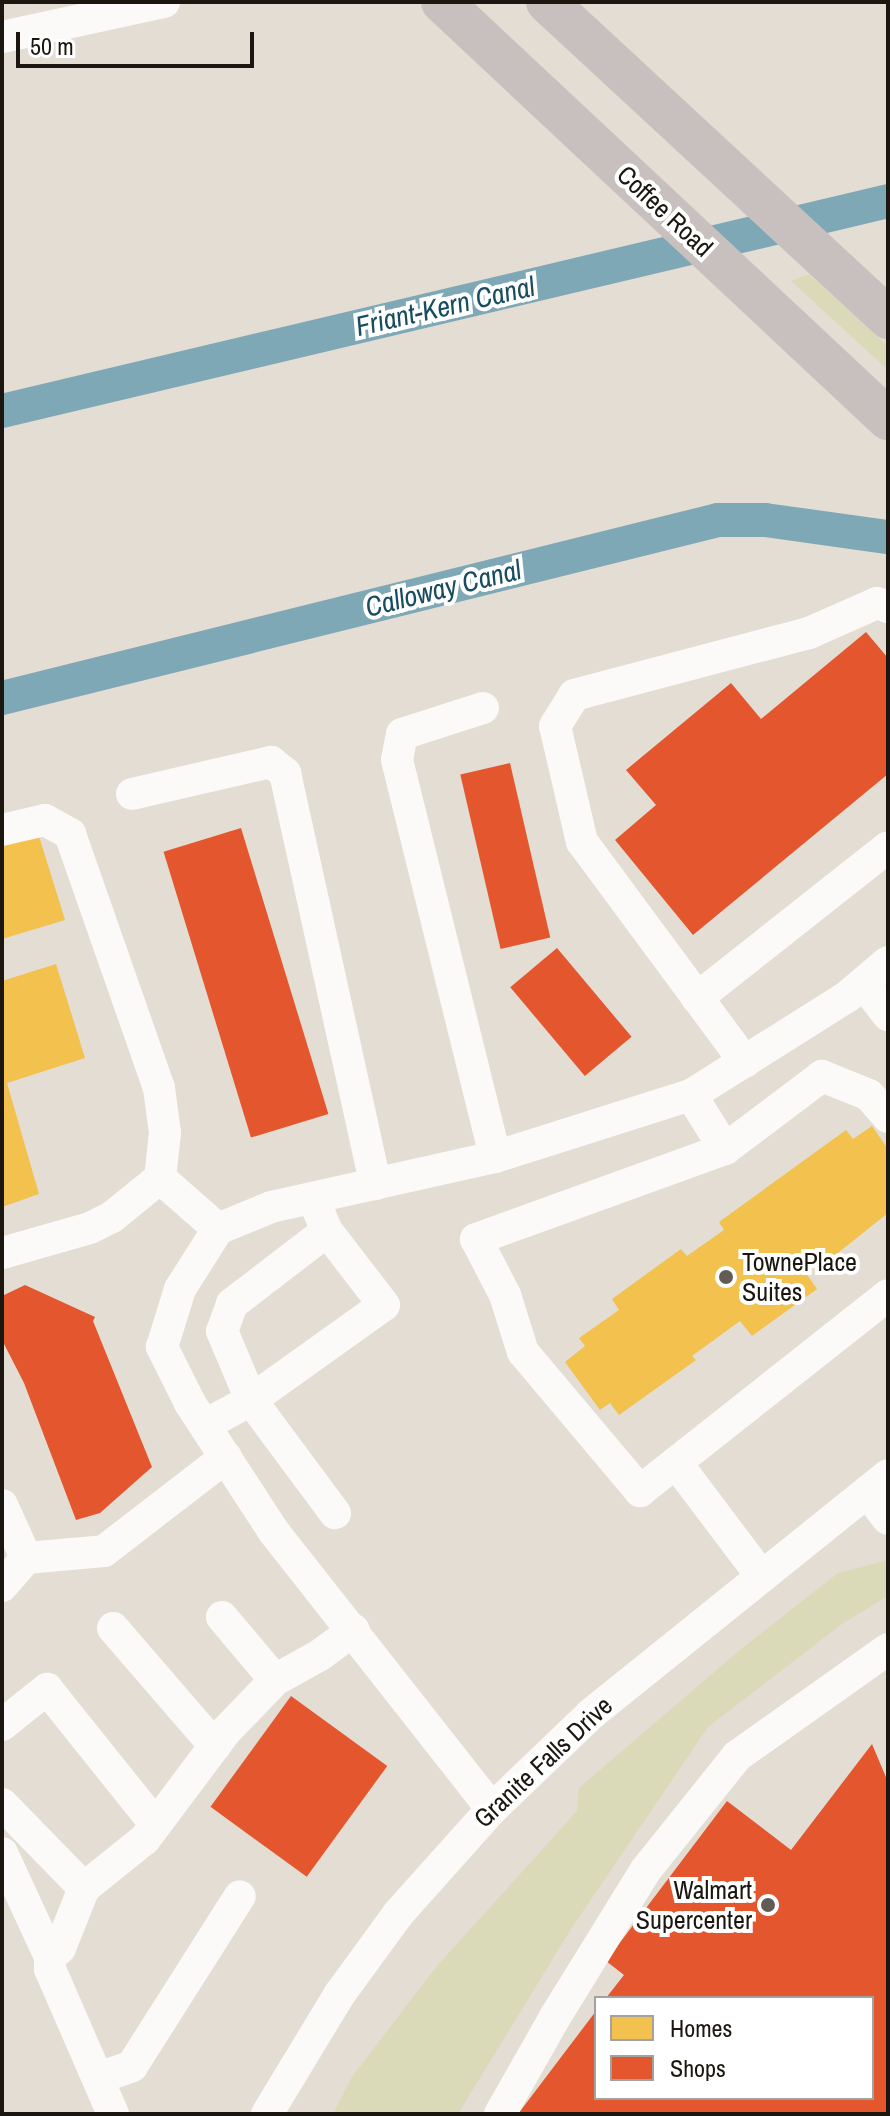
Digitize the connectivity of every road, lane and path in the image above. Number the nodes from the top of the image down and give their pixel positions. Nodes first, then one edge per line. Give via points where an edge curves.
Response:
1 (164, 2) edge
2 (442, 2) edge
3 (545, 2) edge
4 (554, 2) edge
5 (2, 37) edge
6 (888, 318) edge
7 (888, 419) edge
8 (888, 607) edge
9 (483, 708) dead end
10 (132, 794) dead end
11 (2, 830) edge
12 (888, 847) edge
13 (888, 962) edge
14 (863, 983) junction
15 (697, 998) junction
16 (888, 1015) edge
17 (745, 1062) junction
18 (691, 1095) junction
19 (888, 1117) edge
20 (725, 1149) junction
21 (495, 1157) junction
22 (160, 1178) junction
23 (375, 1184) junction
24 (313, 1198) junction
25 (218, 1229) junction
26 (327, 1231) junction
27 (2, 1253) edge
28 (888, 1295) edge
29 (251, 1400) junction
30 (205, 1425) junction
31 (226, 1457) junction
32 (677, 1464) junction
33 (878, 1483) edge
34 (2, 1505) edge
35 (335, 1513) dead end
36 (888, 1519) edge
37 (26, 1558) junction
38 (762, 1577) junction
39 (2, 1586) edge
40 (222, 1617) dead end
41 (113, 1628) dead end
42 (354, 1630) junction
43 (888, 1649) edge
44 (275, 1680) junction
45 (2, 1725) edge
46 (215, 1746) junction
47 (2, 1804) edge
48 (492, 1809) junction
49 (155, 1824) junction
50 (2, 1853) edge
51 (84, 1888) junction
52 (240, 1896) dead end
53 (50, 1957) junction
54 (98, 2078) junction
55 (113, 2114) edge
56 (267, 2114) edge
57 (500, 2114) edge

1 - 5 street
2 - 7 main road, Coffee Road
3 - 4 street
3 - 6 main road
8 - 15 street via 877,603 809,633 574,695 555,726 582,842
9 - 21 street via 402,734 397,760
10 - 23 street via 271,762 285,773
11 - 22 street via 45,820 70,834 159,1088 165,1133
12 - 15 street
13 - 14 street
14 - 16 street
14 - 17 street
15 - 17 street
17 - 18 street
18 - 20 street
18 - 21 street
19 - 20 street via 869,1095 822,1076
20 - 32 street via 476,1239 505,1295 523,1352 640,1491
21 - 23 street
22 - 25 street
22 - 27 street via 90,1228
23 - 24 street
24 - 25 street via 271,1207
24 - 26 street
25 - 30 street via 180,1289 162,1347
26 - 29 street via 232,1304 222,1331
26 - 29 street via 384,1305
28 - 32 street
29 - 30 street
29 - 35 street
30 - 31 street
31 - 37 street via 104,1551
31 - 42 street via 274,1532
32 - 38 street
33 - 36 street
33 - 38 street, Granite Falls Drive
34 - 37 street
37 - 39 street
38 - 48 street, Granite Falls Drive via 591,1714
40 - 44 street
41 - 46 street
42 - 44 street
42 - 48 street
43 - 57 street via 737,1756 645,1871
44 - 46 street
45 - 49 street via 47,1689
46 - 49 street
47 - 51 street
48 - 56 street, Granite Falls Drive via 398,1914 339,1995
49 - 51 street via 145,1839
50 - 53 street
51 - 53 street via 60,1948
52 - 54 street via 132,2066
53 - 54 street via 50,1969
54 - 55 street

